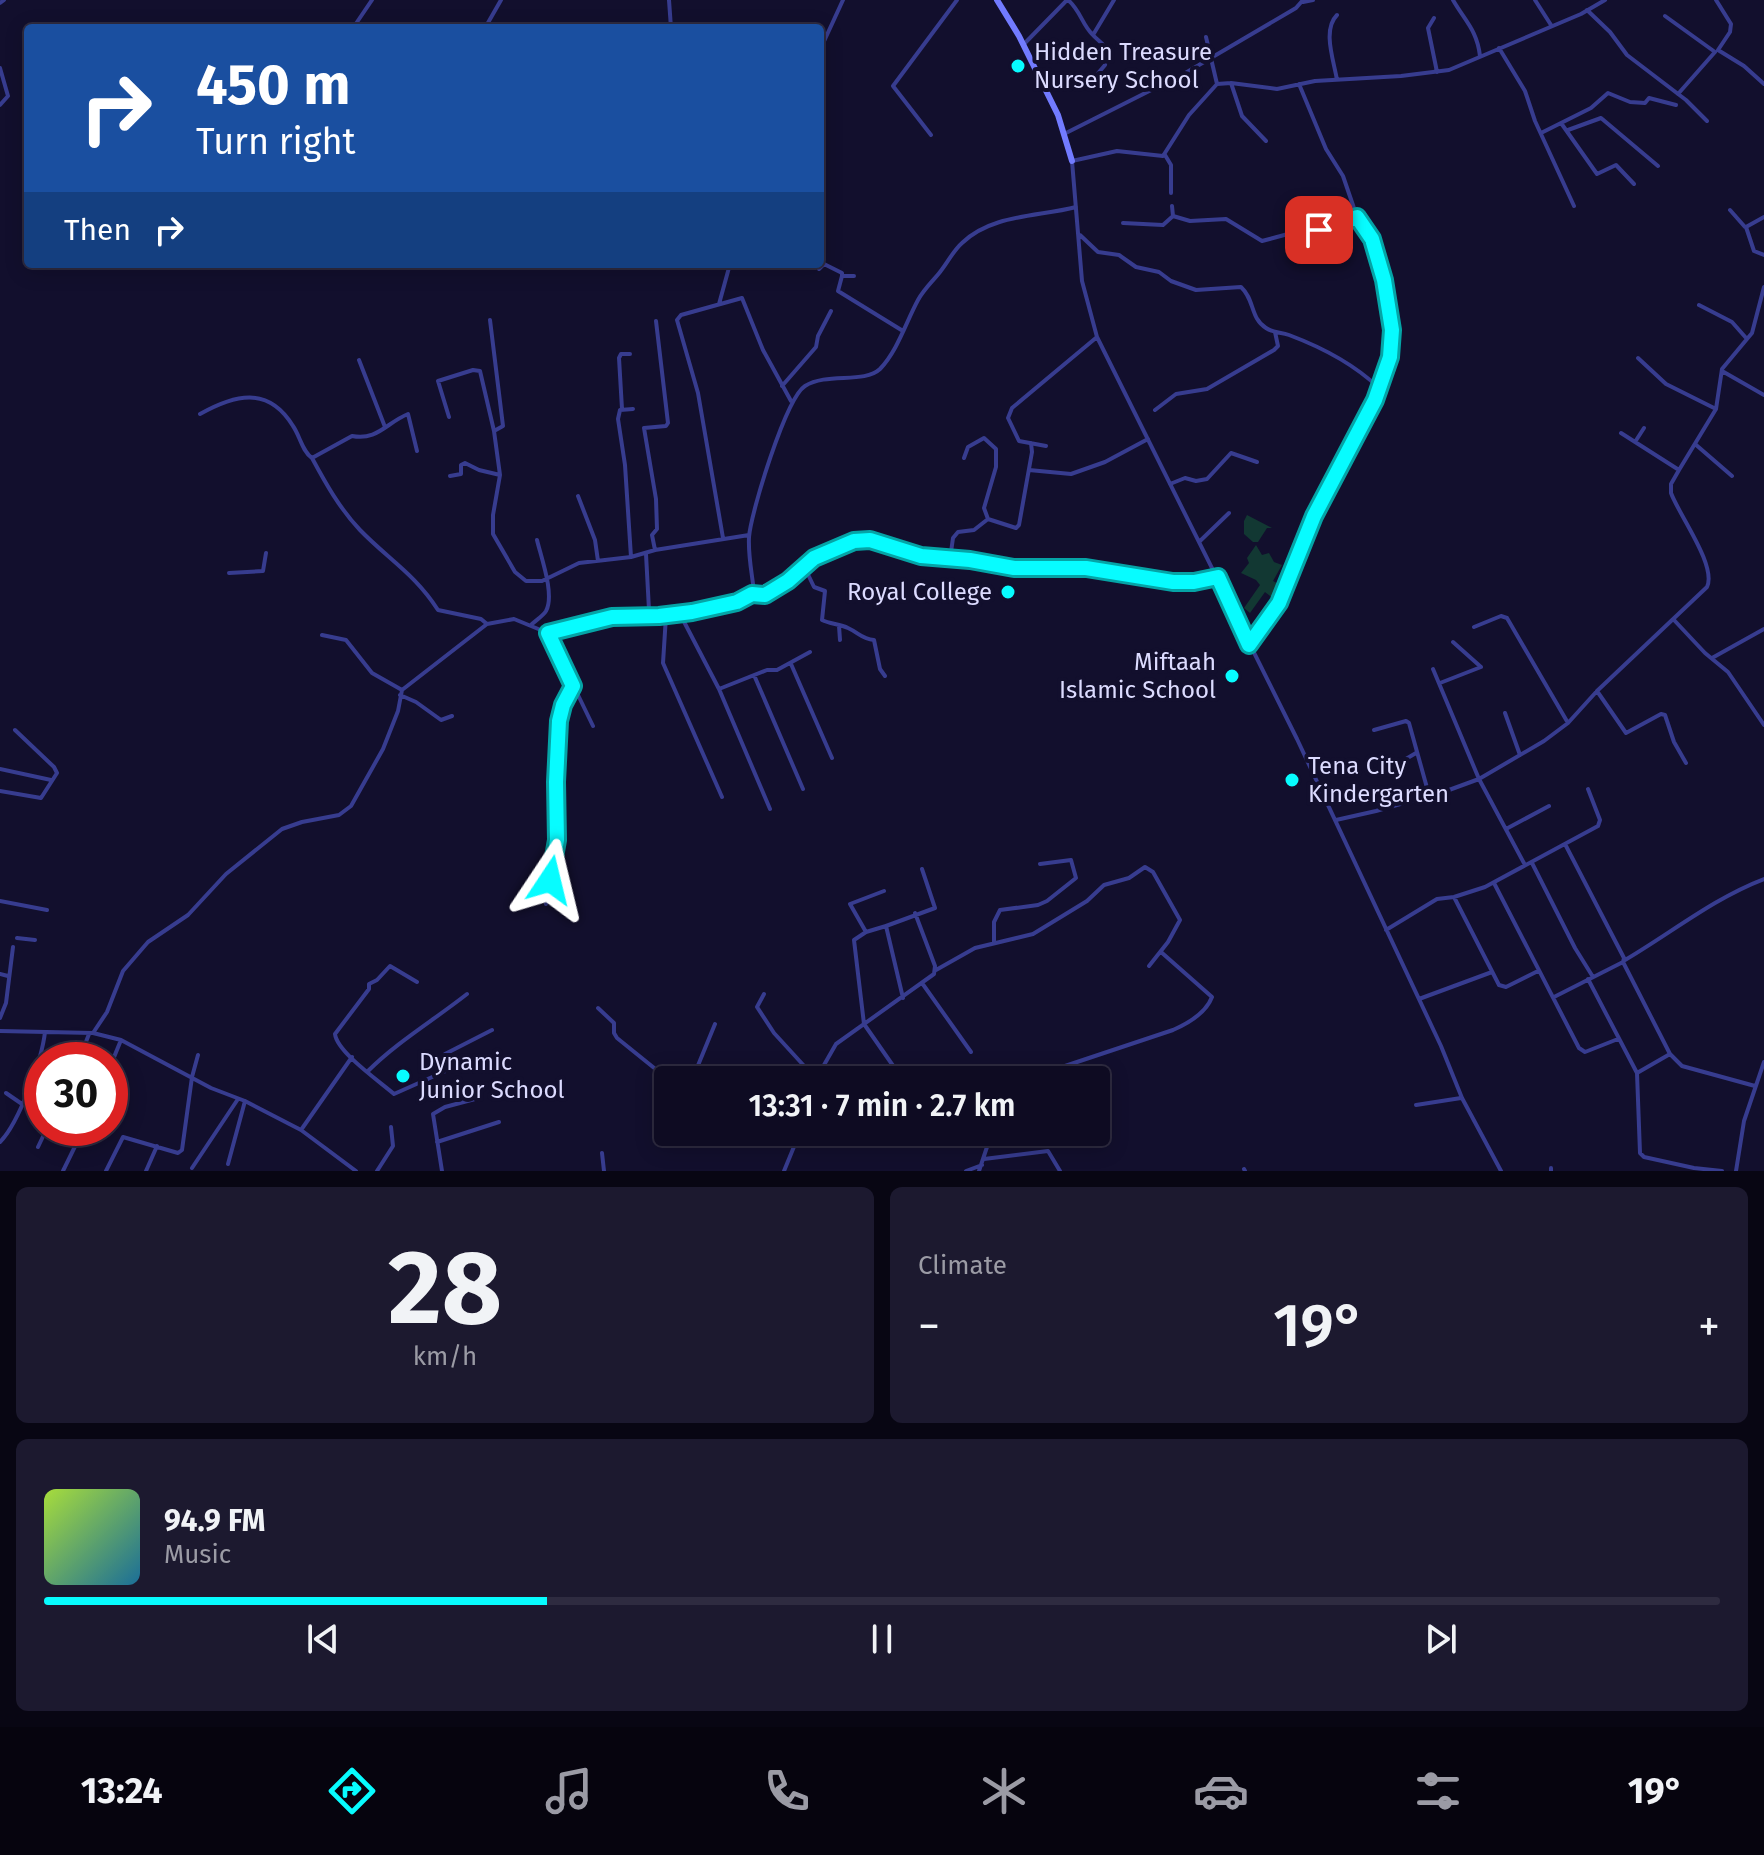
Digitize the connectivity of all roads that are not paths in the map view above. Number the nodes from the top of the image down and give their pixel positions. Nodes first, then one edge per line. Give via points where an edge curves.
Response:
1 (372, 0) edge
2 (501, 0) edge
3 (669, 0) edge
4 (843, 0) edge
5 (957, 0) edge
6 (997, 0) edge
7 (1068, 0) edge
8 (1114, 0) edge
9 (1313, 0) edge
10 (1535, 0) edge
11 (1605, 0) edge
12 (1716, 0) edge
13 (1303, 1) edge
14 (1454, 1) edge
15 (1587, 10) junction
16 (1337, 15) dead end
17 (1665, 16) dead end
18 (1434, 18) dead end
19 (356, 24) edge
20 (487, 24) edge
21 (671, 24) edge
22 (1551, 26) junction
23 (1093, 35) junction
24 (1206, 37) dead end
25 (824, 41) edge
26 (1022, 45) junction
27 (1499, 48) junction
28 (1480, 56) junction
29 (1210, 57) junction
30 (0, 68) edge
31 (1437, 72) junction
32 (1094, 78) dead end
33 (1337, 80) junction
34 (1231, 83) junction
35 (1217, 84) junction
36 (1299, 84) junction
37 (1764, 84) edge
38 (1678, 94) junction
39 (0, 105) edge
40 (1676, 105) dead end
41 (1707, 121) dead end
42 (1561, 123) junction
43 (1568, 130) junction
44 (1066, 133) junction
45 (1541, 133) junction
46 (931, 135) dead end
47 (1266, 141) dead end
48 (1165, 155) junction
49 (1072, 161) junction
50 (1658, 166) dead end
51 (1634, 184) dead end
52 (1171, 193) dead end
53 (1172, 206) dead end
54 (1574, 206) dead end
55 (1077, 207) junction
56 (1730, 210) dead end
57 (1173, 216) junction
58 (1357, 217) junction
59 (1764, 217) edge
60 (1123, 223) dead end
61 (1746, 229) junction
62 (1078, 234) junction
63 (1764, 255) edge
64 (824, 264) edge
65 (729, 268) edge
66 (842, 276) junction
67 (854, 276) dead end
68 (1764, 287) edge
69 (719, 304) junction
70 (1699, 305) dead end
71 (831, 311) dead end
72 (1761, 312) edge
73 (490, 320) dead end
74 (656, 321) dead end
75 (903, 331) junction
76 (1275, 332) junction
77 (1097, 337) junction
78 (1747, 339) junction
79 (630, 354) dead end
80 (1638, 358) dead end
81 (359, 360) dead end
82 (1722, 371) junction
83 (782, 386) junction
84 (1379, 389) junction
85 (1764, 395) edge
86 (791, 401) junction
87 (622, 409) junction
88 (633, 409) dead end
89 (1716, 409) junction
90 (1155, 410) dead end
91 (200, 414) dead end
92 (449, 417) dead end
93 (385, 427) junction
94 (1644, 428) dead end
95 (494, 431) junction
96 (1621, 433) dead end
97 (1148, 439) junction
98 (1635, 442) junction
99 (1031, 443) junction
100 (1695, 444) junction
101 (1046, 446) dead end
102 (417, 451) dead end
103 (312, 458) junction
104 (964, 458) dead end
105 (1257, 462) dead end
106 (1029, 470) junction
107 (1679, 470) junction
108 (500, 475) junction
109 (450, 476) dead end
110 (1732, 476) dead end
111 (1170, 484) junction
112 (578, 496) dead end
113 (1229, 513) dead end
114 (988, 519) junction
115 (749, 535) junction
116 (723, 538) junction
117 (537, 540) dead end
118 (1200, 541) junction
119 (655, 550) junction
120 (266, 553) dead end
121 (646, 554) junction
122 (631, 557) junction
123 (950, 559) junction
124 (598, 561) junction
125 (804, 566) junction
126 (229, 573) dead end
127 (1218, 577) junction
128 (546, 579) junction
129 (752, 594) junction
130 (680, 614) junction
131 (666, 616) junction
132 (647, 617) junction
133 (1674, 620) junction
134 (487, 624) junction
135 (531, 625) junction
136 (839, 626) junction
137 (1474, 627) dead end
138 (1764, 629) edge
139 (548, 633) junction
140 (322, 635) dead end
141 (840, 640) dead end
142 (1453, 642) dead end
143 (1249, 645) junction
144 (810, 652) dead end
145 (1712, 658) junction
146 (791, 664) junction
147 (1433, 669) dead end
148 (754, 675) junction
149 (885, 676) dead end
150 (1440, 683) junction
151 (573, 686) junction
152 (719, 689) junction
153 (1597, 691) junction
154 (401, 692) junction
155 (1505, 713) dead end
156 (452, 716) dead end
157 (1568, 723) junction
158 (1764, 725) edge
159 (593, 726) dead end
160 (15, 730) dead end
161 (1374, 730) dead end
162 (1416, 753) junction
163 (1520, 755) junction
164 (832, 758) dead end
165 (1686, 763) dead end
166 (1394, 766) dead end
167 (0, 769) edge
168 (1479, 779) junction
169 (51, 780) junction
170 (803, 789) dead end
171 (1588, 789) dead end
172 (0, 791) edge
173 (1429, 795) junction
174 (722, 797) dead end
175 (1549, 806) dead end
176 (770, 809) dead end
177 (1336, 820) junction
178 (1506, 829) junction
179 (1565, 844) junction
180 (1531, 862) junction
181 (1040, 864) dead end
182 (1525, 865) junction
183 (922, 869) dead end
184 (1764, 879) edge
185 (1494, 883) junction
186 (884, 891) dead end
187 (1454, 897) junction
188 (0, 901) edge
189 (546, 904) dead end
190 (47, 910) dead end
191 (915, 913) junction
192 (886, 926) junction
193 (1386, 930) junction
194 (866, 932) junction
195 (17, 938) dead end
196 (35, 940) dead end
197 (994, 942) junction
198 (13, 947) dead end
199 (1161, 952) junction
200 (1624, 961) junction
201 (1149, 966) dead end
202 (936, 970) junction
203 (1538, 971) junction
204 (1492, 972) junction
205 (0, 974) edge
206 (8, 976) junction
207 (1591, 978) junction
208 (417, 982) dead end
209 (922, 983) junction
210 (467, 994) dead end
211 (764, 994) dead end
212 (1554, 997) junction
213 (903, 998) junction
214 (1418, 999) junction
215 (598, 1008) dead end
216 (0, 1018) edge
217 (715, 1024) dead end
218 (864, 1024) junction
219 (492, 1030) dead end
220 (0, 1031) edge
221 (45, 1032) junction
222 (91, 1033) junction
223 (1618, 1039) junction
224 (121, 1040) joint
225 (87, 1042) edge
226 (971, 1052) dead end
227 (1670, 1054) junction
228 (198, 1055) dead end
229 (352, 1057) junction
230 (698, 1066) edge
231 (805, 1066) edge
232 (824, 1066) edge
233 (893, 1066) edge
234 (1065, 1066) edge
235 (1763, 1066) edge
236 (654, 1068) edge
237 (368, 1071) junction
238 (1637, 1073) junction
239 (192, 1077) junction
240 (1755, 1086) junction
241 (6, 1093) dead end
242 (1462, 1098) junction
243 (238, 1099) junction
244 (475, 1099) dead end
245 (245, 1101) junction
246 (22, 1104) junction
247 (1416, 1105) dead end
248 (499, 1122) dead end
249 (391, 1127) dead end
250 (301, 1130) junction
251 (0, 1142) edge
252 (437, 1142) junction
253 (75, 1146) edge
254 (157, 1146) junction
255 (793, 1146) edge
256 (988, 1146) edge
257 (602, 1153) dead end
258 (983, 1162) junction
259 (228, 1164) dead end
260 (192, 1168) dead end
261 (1694, 1169) edge
262 (63, 1171) edge
263 (106, 1171) edge
264 (146, 1171) edge
265 (356, 1171) edge
266 (377, 1171) edge
267 (442, 1171) edge
268 (604, 1171) edge
269 (784, 1171) edge
270 (966, 1171) edge
271 (979, 1171) edge
272 (1060, 1171) edge
273 (1501, 1171) edge
274 (1722, 1171) edge
275 (1736, 1171) edge

1 - 19 street
2 - 20 street
3 - 21 street
4 - 25 street
5 - 46 street via 893,86
6 - 26 street
7 - 23 street
7 - 26 street
8 - 23 street
9 - 13 street
10 - 22 street
11 - 15 street
12 - 37 street via 1731,24 1718,50
13 - 29 street
14 - 28 street via 1469,22
15 - 22 street
15 - 38 street via 1627,55
16 - 33 street via 1330,33
17 - 38 street via 1715,52
18 - 31 street via 1428,28
22 - 27 street
23 - 32 street via 1108,52
24 - 29 street
26 - 44 street
27 - 28 street
27 - 45 street via 1525,91
28 - 31 street
29 - 35 street
29 - 44 street
30 - 39 street via 8,96
31 - 33 street
33 - 36 street
34 - 35 street
34 - 36 street via 1264,89
34 - 47 street via 1242,116
35 - 48 street via 1189,115
36 - 58 street
38 - 41 street
40 - 42 street via 1655,98 1630,102 1608,93
42 - 43 street
42 - 45 street
43 - 50 street via 1601,118
43 - 51 street via 1597,174 1616,165
44 - 49 street
45 - 54 street
48 - 49 street via 1117,151
48 - 52 street via 1171,165
49 - 55 street
53 - 57 street
55 - 62 street
55 - 75 street via 979,229 925,288
56 - 61 street
57 - 58 street via 1190,221 1226,219 1262,241 1288,234 1297,244
57 - 60 street via 1163,225
58 - 84 street via 1375,247 1389,300 1392,340
59 - 61 street
61 - 63 street via 1755,253
62 - 76 street via 1098,252 1119,255 1196,290 1241,287 1251,298 1257,321
62 - 77 street via 1082,281
64 - 66 street
65 - 69 street
66 - 67 street
66 - 75 street via 838,291
68 - 72 street
69 - 83 street via 745,301
69 - 116 street via 677,320 698,393
70 - 78 street via 1732,322
71 - 83 street via 816,347
72 - 78 street
73 - 95 street via 503,426
74 - 119 street via 668,423 644,428 656,499
75 - 86 street via 875,373 820,379
76 - 84 street via 1325,351
76 - 90 street via 1274,350 1207,389 1176,394
77 - 97 street
77 - 99 street via 1012,408 1008,418 1016,438
78 - 82 street
79 - 87 street via 619,358
80 - 89 street via 1666,384
81 - 93 street
82 - 85 street
82 - 89 street
83 - 86 street
84 - 143 street via 1314,516 1279,603
86 - 115 street
87 - 88 street
87 - 122 street via 618,419
89 - 100 street
91 - 103 street via 235,397 261,399 290,421
92 - 95 street via 438,381 480,371
93 - 102 street via 409,415
93 - 103 street via 371,437 348,437
94 - 98 street
95 - 108 street
96 - 98 street
97 - 106 street via 1071,474
97 - 111 street
98 - 107 street
99 - 101 street
99 - 106 street
100 - 107 street
100 - 110 street
103 - 134 street via 352,521 402,566 438,610
104 - 114 street via 968,447 984,438 996,449 984,508
105 - 111 street via 1231,453 1207,479
106 - 114 street via 1019,525
107 - 133 street via 1671,493 1710,579
108 - 109 street via 465,463 461,474
108 - 128 street via 493,534 521,577
111 - 118 street
112 - 124 street
113 - 118 street
114 - 123 street via 974,530 958,532
115 - 116 street
115 - 129 street
116 - 119 street
117 - 128 street
118 - 127 street
119 - 121 street
120 - 126 street via 263,571
121 - 122 street
121 - 132 street
122 - 124 street
123 - 125 street via 862,540 837,546
123 - 127 street via 1014,568 1099,569 1173,582
124 - 128 street via 579,563
125 - 129 street via 773,591
125 - 136 street via 814,587 825,591 822,620
127 - 143 street
128 - 135 street via 546,611
129 - 130 street
130 - 131 street
130 - 152 street
131 - 132 street
131 - 174 street via 663,663
132 - 139 street via 612,617
133 - 145 street
133 - 153 street
134 - 135 street via 509,619
134 - 154 street
135 - 139 street
136 - 141 street
136 - 149 street via 874,640
137 - 157 street via 1507,618
138 - 145 street
139 - 151 street
140 - 154 street via 346,640 372,673
142 - 150 street via 1481,667
143 - 177 street
144 - 146 street
145 - 158 street via 1737,682
146 - 148 street
146 - 164 street
147 - 150 street
148 - 152 street
148 - 170 street
150 - 168 street
151 - 159 street
151 - 189 street via 559,721 557,840
152 - 176 street
153 - 157 street
153 - 165 street via 1626,733 1665,715
154 - 156 street via 441,720
154 - 222 street via 383,749 351,806 339,815 282,829 226,874 188,915 148,942 123,971 107,1012
155 - 163 street
157 - 163 street
160 - 169 street via 57,770
161 - 162 street via 1407,721
162 - 166 street
162 - 173 street
163 - 168 street
167 - 169 street
168 - 173 street
168 - 178 street
169 - 172 street via 38,799
171 - 179 street via 1600,824
173 - 177 street
175 - 178 street
177 - 193 street
178 - 182 street
179 - 180 street
179 - 200 street
180 - 182 street
180 - 207 street
181 - 197 street via 1071,860 1076,878 1047,901 1000,910
182 - 185 street
183 - 191 street via 936,906
184 - 200 street
185 - 187 street
185 - 203 street
186 - 194 street via 850,904
187 - 193 street via 1437,899
187 - 204 street
188 - 190 street
191 - 192 street
191 - 202 street
192 - 194 street
192 - 213 street
193 - 214 street
194 - 218 street via 854,940
195 - 196 street
197 - 199 street via 1033,934 1104,885 1145,867 1180,920
197 - 202 street
198 - 206 street
199 - 201 street
199 - 234 street via 1212,997 1211,1002 1189,1023
200 - 207 street
200 - 227 street
202 - 209 street
203 - 204 street via 1506,987
203 - 212 street
204 - 214 street
205 - 206 street
206 - 216 street
207 - 212 street
207 - 223 street
208 - 229 street via 391,965 369,984 335,1034
209 - 213 street
209 - 226 street
210 - 237 street
211 - 231 street via 757,1007
212 - 223 street via 1581,1051
213 - 218 street
214 - 242 street
215 - 236 street via 614,1023 615,1036
217 - 230 street
218 - 232 street via 836,1044
218 - 233 street
219 - 237 street via 445,1054 448,1070 394,1094
220 - 221 street
221 - 222 street
221 - 246 street
222 - 224 street
222 - 225 street
223 - 238 street
224 - 239 street
227 - 238 street
227 - 240 street via 1682,1066
228 - 239 street
229 - 237 street
229 - 250 street
235 - 240 street
238 - 261 street via 1639,1152
239 - 243 street
239 - 254 street via 184,1148 178,1153
240 - 275 street
241 - 246 street
242 - 247 street
242 - 273 street
243 - 245 street
243 - 260 street
244 - 252 street via 434,1112
245 - 250 street
245 - 259 street
246 - 251 street
248 - 252 street
249 - 266 street via 393,1146
250 - 265 street
252 - 267 street
253 - 262 street
254 - 263 street via 123,1137
254 - 264 street
255 - 269 street
256 - 258 street
257 - 268 street
258 - 270 street
258 - 271 street
258 - 272 street via 1048,1151
261 - 274 street

